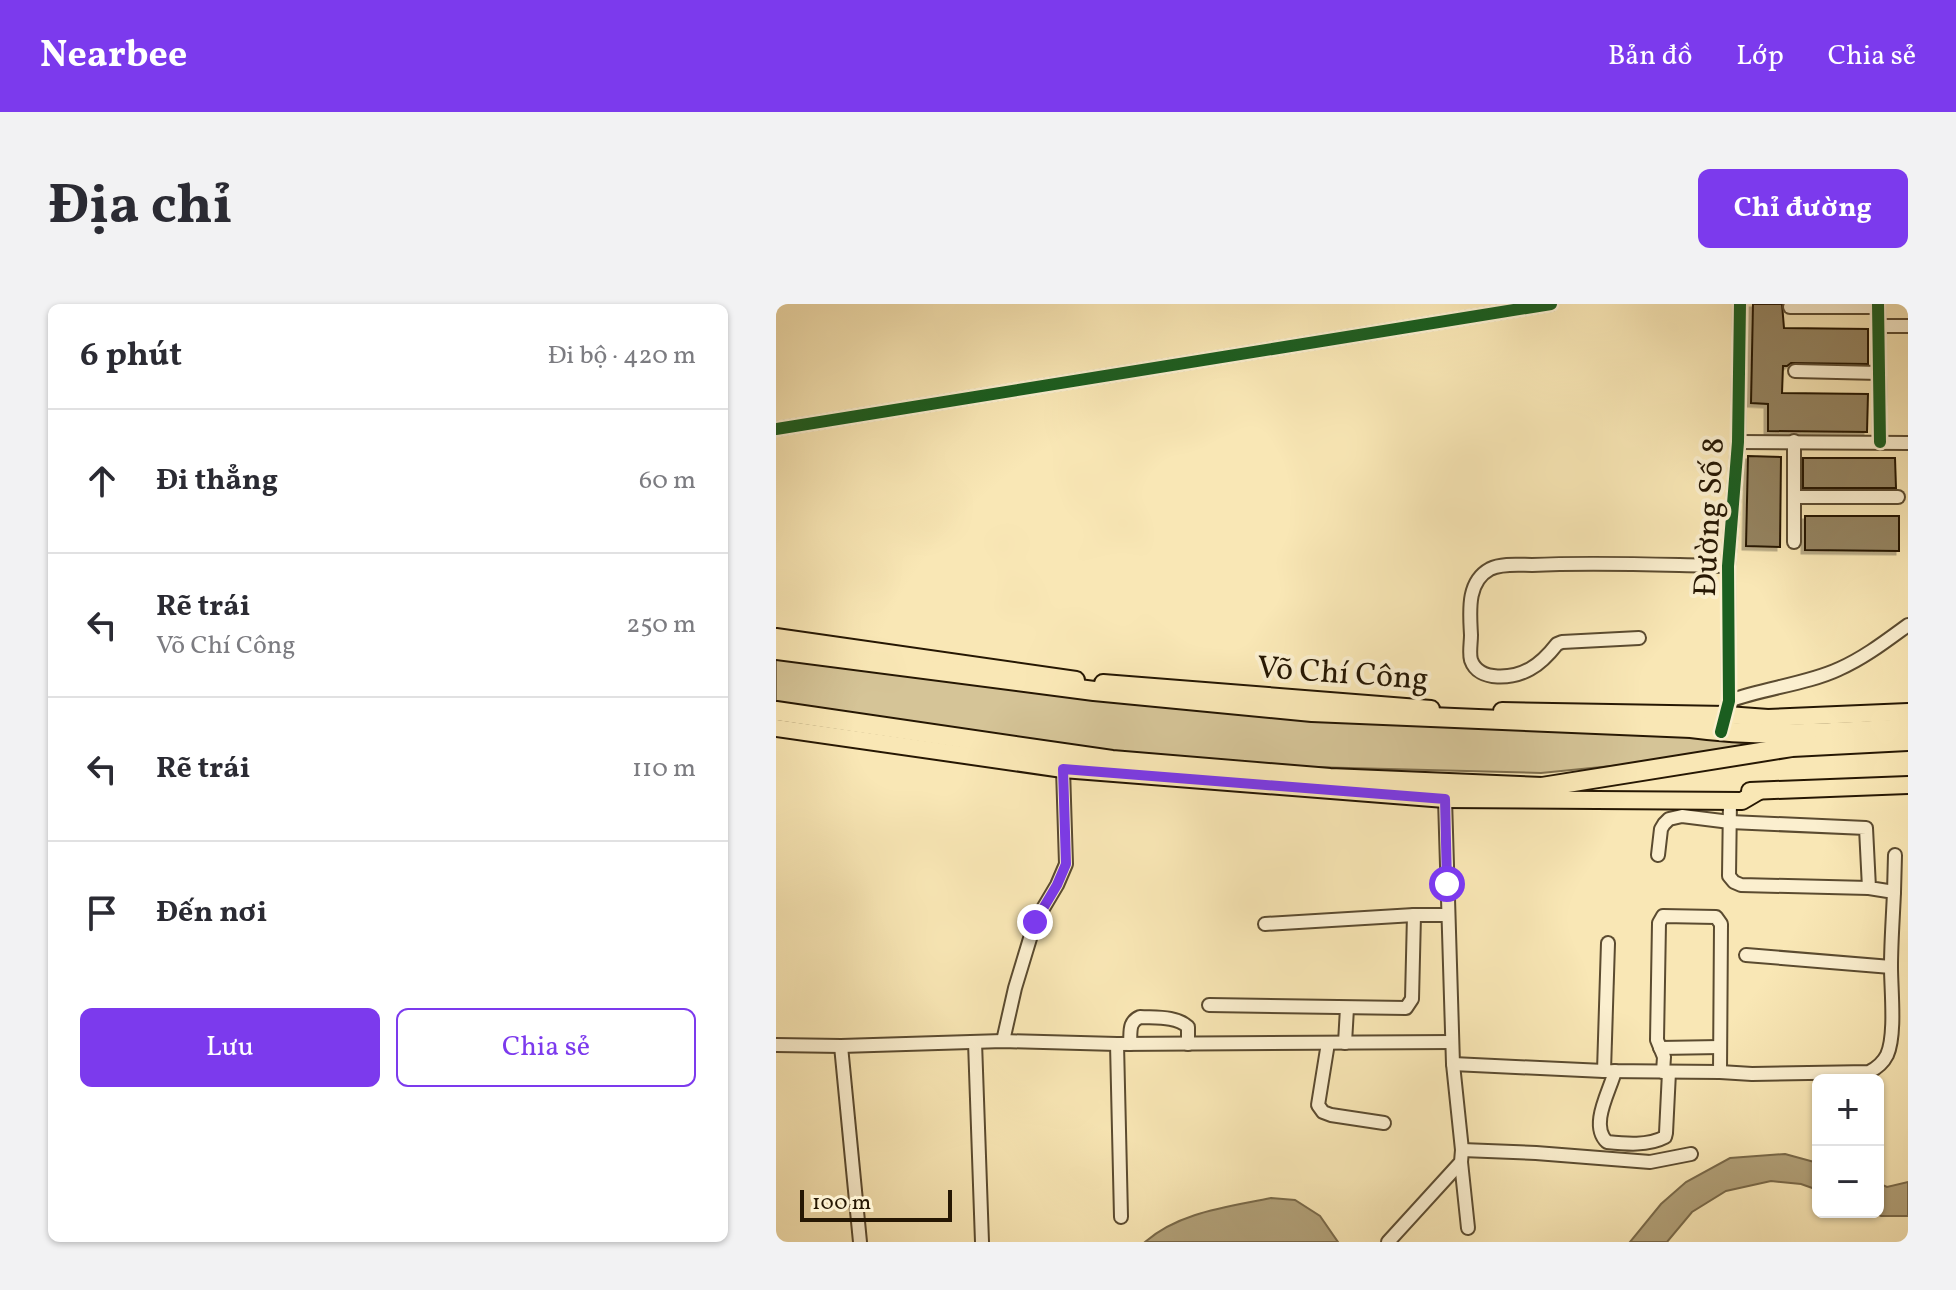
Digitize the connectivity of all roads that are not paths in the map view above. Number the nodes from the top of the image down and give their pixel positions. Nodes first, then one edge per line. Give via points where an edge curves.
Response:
1 (1551, 304) edge
2 (1740, 304) edge
3 (1878, 305) edge
4 (1790, 307) dead end
5 (1878, 326) junction
6 (1908, 326) edge
7 (1795, 371) dead end
8 (1879, 373) junction
9 (776, 429) edge
10 (1794, 441) junction
11 (1738, 442) junction
12 (1880, 442) junction
13 (1908, 443) edge
14 (1794, 497) junction
15 (1898, 497) dead end
16 (1794, 542) dead end
17 (1728, 566) junction
18 (1908, 625) edge
19 (776, 637) edge
20 (1639, 638) dead end
21 (776, 650) edge
22 (776, 711) edge
23 (1908, 712) edge
24 (1726, 716) junction
25 (776, 728) edge
26 (1908, 728) edge
27 (1794, 740) junction
28 (1908, 741) edge
29 (1063, 769) junction
30 (1903, 786) edge
31 (1542, 787) junction
32 (1444, 791) junction
33 (1759, 791) junction
34 (1730, 801) junction
35 (1730, 822) junction
36 (1658, 855) dead end
37 (1895, 855) dead end
38 (1869, 888) junction
39 (1894, 892) junction
40 (1414, 915) junction
41 (1448, 915) junction
42 (1265, 924) dead end
43 (1608, 943) dead end
44 (1746, 955) dead end
45 (1891, 967) junction
46 (1209, 1005) dead end
47 (1347, 1008) junction
48 (1003, 1041) junction
49 (975, 1042) junction
50 (1452, 1042) junction
51 (1328, 1043) junction
52 (1345, 1043) junction
53 (1124, 1044) junction
54 (1188, 1044) junction
55 (776, 1045) edge
56 (841, 1046) junction
57 (1720, 1047) junction
58 (1660, 1048) junction
59 (1453, 1064) junction
60 (1610, 1071) junction
61 (1666, 1072) junction
62 (1720, 1072) junction
63 (1384, 1123) dead end
64 (1691, 1154) dead end
65 (1461, 1156) junction
66 (1121, 1217) dead end
67 (1468, 1228) dead end
68 (860, 1242) edge
69 (982, 1242) edge
70 (1388, 1242) edge

1 - 9 street
2 - 11 street, Đường Số 8
3 - 4 street
3 - 5 street
5 - 6 street
5 - 8 street
7 - 8 street
8 - 12 street
10 - 11 street
10 - 12 street
10 - 14 street
11 - 17 street, Đường Số 8
12 - 13 street
14 - 15 street
14 - 16 street
17 - 20 street via 1499,566 1482,576 1470,600 1471,658 1481,673 1515,675 1531,669 1562,642
17 - 24 street, Đường Số 8
18 - 24 street via 1836,671 1749,693
19 - 24 main road, Võ Chí Công via 1110,684 1457,711
21 - 24 highway, Võ Chí Công via 1094,691 1312,712 1691,728
22 - 32 highway via 1112,760
23 - 24 main road, Võ Chí Công
24 - 27 highway, Võ Chí Công
25 - 29 main road
26 - 27 highway
27 - 28 highway
27 - 31 highway
29 - 32 main road
29 - 48 street via 1066,864 1035,922
30 - 33 main road
31 - 32 highway
31 - 33 main road via 1610,793
32 - 34 main road
32 - 41 street
33 - 34 main road
34 - 35 street
35 - 36 street via 1669,819 1661,829
35 - 38 street via 1866,828
35 - 38 street via 1729,876 1734,882
37 - 39 street
38 - 39 street
39 - 45 street
40 - 41 street
40 - 42 street
40 - 47 street via 1409,1005
41 - 50 street
43 - 60 street
44 - 45 street
45 - 62 street via 1889,1046 1876,1068
46 - 47 street
47 - 52 street
48 - 49 street
48 - 53 street
49 - 56 street
49 - 69 street
50 - 52 street
50 - 59 street
51 - 52 street
51 - 54 street
51 - 63 street via 1318,1105 1331,1115
53 - 54 street
53 - 54 street via 1140,1017 1184,1023
53 - 66 street
55 - 56 street
56 - 68 street
57 - 58 street
57 - 58 street via 1719,919 1663,916
57 - 62 street
58 - 61 street
59 - 60 street
59 - 65 street
60 - 61 street
60 - 61 street via 1600,1133 1614,1143 1665,1137
61 - 62 street
64 - 65 street via 1650,1162 1536,1153
65 - 67 street
65 - 70 street

